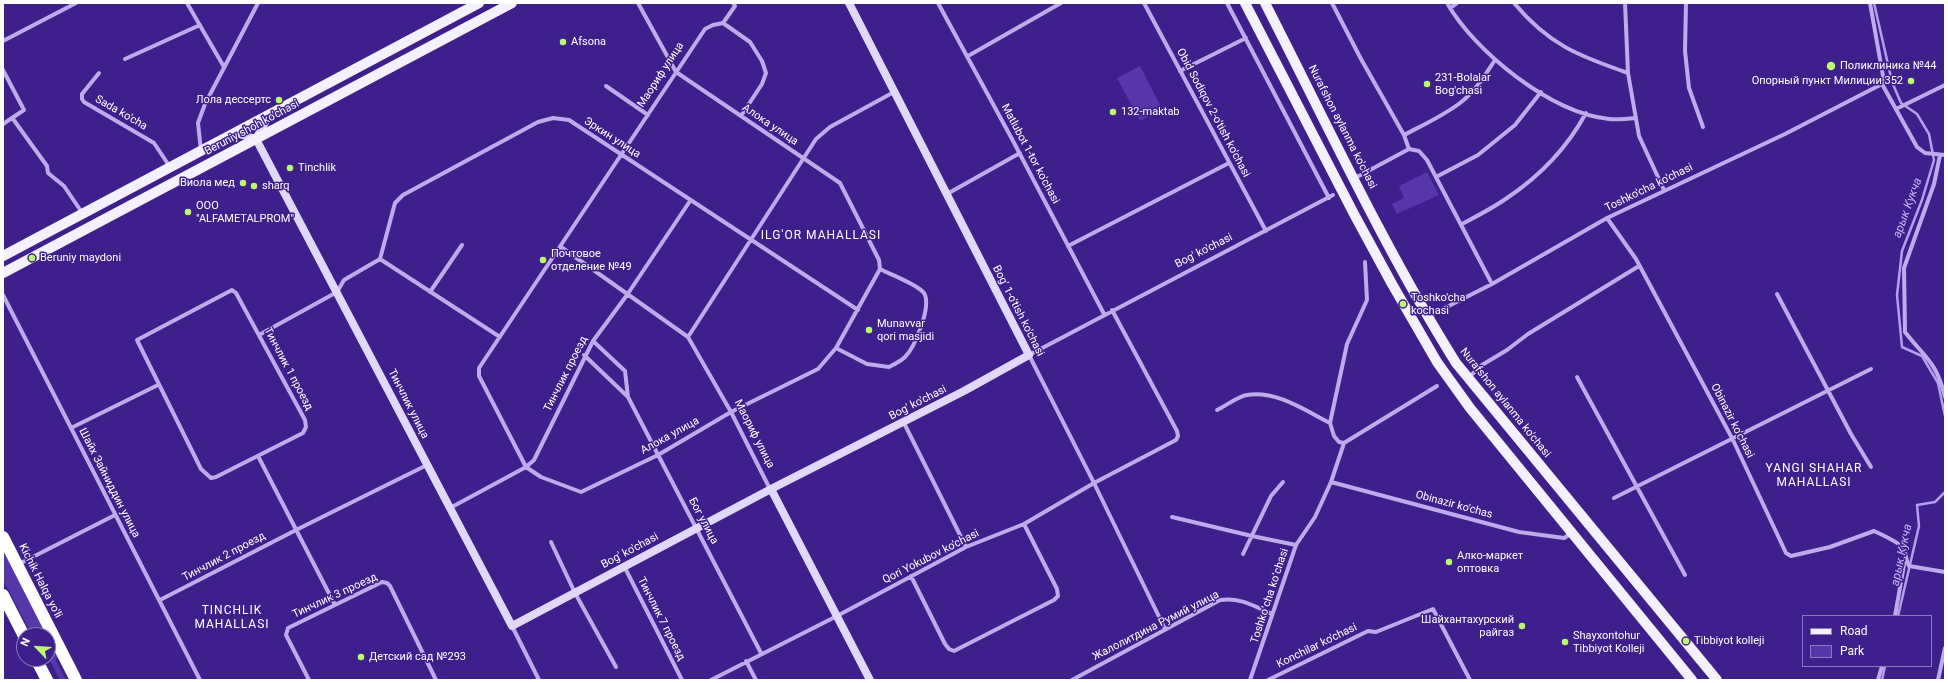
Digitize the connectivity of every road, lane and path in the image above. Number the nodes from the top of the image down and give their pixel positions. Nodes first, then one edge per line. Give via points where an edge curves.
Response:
1 (76, 3) edge
2 (187, 3) edge
3 (258, 3) edge
4 (479, 3) edge
5 (512, 3) edge
6 (638, 3) edge
7 (732, 3) edge
8 (849, 3) edge
9 (938, 3) edge
10 (1061, 3) edge
11 (1144, 3) edge
12 (1227, 3) edge
13 (1245, 3) edge
14 (1265, 3) edge
15 (1332, 3) edge
16 (1447, 3) edge
17 (1457, 3) edge
18 (1514, 3) edge
19 (1625, 3) edge
20 (1686, 3) edge
21 (1870, 3) edge
22 (1450, 8) junction
23 (723, 23) junction
24 (200, 25) junction
25 (1246, 38) junction
26 (3, 41) edge
27 (968, 56) junction
28 (125, 59) dead end
29 (1495, 60) junction
30 (224, 67) junction
31 (3, 70) edge
32 (1180, 71) junction
33 (676, 72) junction
34 (99, 73) dead end
35 (1628, 73) junction
36 (1882, 84) junction
37 (1945, 85) edge
38 (606, 86) dead end
39 (894, 92) junction
40 (1541, 92) junction
41 (1896, 109) junction
42 (1586, 113) junction
43 (270, 115) junction
44 (648, 116) junction
45 (741, 116) junction
46 (1636, 118) junction
47 (13, 119) junction
48 (3, 124) edge
49 (1703, 127) dead end
50 (236, 133) junction
51 (1404, 135) junction
52 (256, 139) junction
53 (1409, 149) junction
54 (201, 151) junction
55 (1020, 153) junction
56 (623, 154) junction
57 (1943, 155) edge
58 (803, 158) junction
59 (1229, 163) junction
60 (170, 168) junction
61 (1436, 176) junction
62 (1354, 179) junction
63 (1664, 190) junction
64 (946, 195) junction
65 (690, 201) junction
66 (83, 214) junction
67 (1607, 218) junction
68 (1462, 224) junction
69 (1266, 232) junction
70 (751, 240) junction
71 (462, 244) dead end
72 (1068, 246) junction
73 (561, 247) junction
74 (3, 256) edge
75 (380, 259) junction
76 (1365, 262) dead end
77 (1639, 266) junction
78 (880, 269) junction
79 (3, 274) edge
80 (1492, 284) junction
81 (337, 292) junction
82 (430, 292) junction
83 (1776, 294) dead end
84 (3, 295) edge
85 (627, 295) junction
86 (858, 310) junction
87 (1112, 310) junction
88 (1104, 314) junction
89 (1428, 316) junction
90 (259, 335) junction
91 (688, 337) junction
92 (500, 338) junction
93 (593, 341) junction
94 (836, 348) junction
95 (584, 355) junction
96 (1028, 355) junction
97 (1871, 369) dead end
98 (1577, 377) dead end
99 (1468, 378) junction
100 (158, 385) junction
101 (1437, 386) dead end
102 (1828, 390) junction
103 (628, 397) junction
104 (1945, 397) edge
105 (1217, 410) dead end
106 (731, 412) junction
107 (904, 423) junction
108 (1330, 423) junction
109 (71, 428) junction
110 (1733, 440) junction
111 (1344, 444) junction
112 (658, 455) junction
113 (258, 456) junction
114 (427, 465) junction
115 (1871, 466) dead end
116 (526, 467) junction
117 (1284, 482) dead end
118 (1331, 482) junction
119 (1094, 483) junction
120 (1636, 486) junction
121 (771, 489) junction
122 (1614, 498) dead end
123 (450, 508) junction
124 (115, 515) junction
125 (1172, 517) dead end
126 (1024, 524) junction
127 (696, 528) junction
128 (296, 530) junction
129 (1573, 533) junction
130 (1252, 536) junction
131 (3, 537) edge
132 (551, 542) dead end
133 (1296, 544) junction
134 (966, 547) junction
135 (1243, 554) dead end
136 (1905, 559) junction
137 (17, 565) junction
138 (624, 566) junction
139 (1945, 572) edge
140 (1685, 575) dead end
141 (911, 576) junction
142 (575, 592) junction
143 (3, 595) edge
144 (160, 600) junction
145 (335, 605) junction
146 (1272, 614) junction
147 (1895, 615) edge
148 (837, 616) junction
149 (512, 626) junction
150 (19, 627) edge
151 (1165, 630) junction
152 (1945, 648) edge
153 (761, 653) junction
154 (746, 661) junction
155 (40, 667) edge
156 (1882, 667) edge
157 (616, 668) dead end
158 (47, 680) edge
159 (76, 680) edge
160 (200, 680) edge
161 (309, 680) edge
162 (436, 680) edge
163 (539, 680) edge
164 (682, 680) edge
165 (711, 680) edge
166 (756, 680) edge
167 (870, 680) edge
168 (1072, 680) edge
169 (1250, 680) edge
170 (1268, 680) edge
171 (1470, 680) edge
172 (1692, 680) edge
173 (1718, 680) edge
174 (1878, 680) edge
175 (1938, 680) edge

1 - 26 street
2 - 24 street
3 - 30 street
4 - 43 main road, Beruniy shoh ko'chasi
5 - 52 main road, Beruniy shoh ko'chasi
6 - 33 street, Алока улица
7 - 23 street via 735,6
8 - 39 street, Bog' 1-o'tish ko'chasi
9 - 27 street, Matlubot 1-tor ko'chasi
10 - 27 street
11 - 32 street, Obid Sodiqov 2-o'tish ko'chasi
12 - 25 street
13 - 129 main road via 1354,214 1433,357 1470,408
14 - 62 main road, Nurafshon aylanma ko'chasi
15 - 51 street
16 - 22 street
17 - 22 street
18 - 35 street via 1544,34 1566,49
19 - 35 street
20 - 49 street via 1685,51 1689,88
21 - 36 street via 1883,76
22 - 29 street via 1465,29
23 - 33 street, Маориф улица via 705,30
23 - 45 street via 750,42 766,73 762,84
24 - 28 street
24 - 30 street
25 - 32 street
25 - 69 street, Bog' ko'chasi via 1331,196
27 - 55 street, Matlubot 1-tor ko'chasi
29 - 40 street
29 - 51 street via 1461,103
30 - 54 street via 204,104 198,123
31 - 47 street via 24,110
32 - 59 street, Obid Sodiqov 2-o'tish ko'chasi
33 - 44 street, Маориф улица
33 - 45 street, Алока улица
34 - 60 street, Sada ko'cha via 82,94 84,102 154,143
35 - 46 street
36 - 41 street
36 - 63 street, Toshko'cha ko'chasi via 1785,134
37 - 41 street
38 - 44 street
39 - 58 street via 822,132
39 - 64 street, Bog' 1-o'tish ko'chasi
40 - 42 street via 1571,109
40 - 61 street via 1515,125 1478,154
41 - 57 street via 1917,147 1925,153
42 - 46 street via 1609,119
42 - 68 street via 1576,132 1546,167 1507,198
43 - 50 main road, Beruniy shoh ko'chasi
43 - 52 street
44 - 56 street, Маориф улица
45 - 58 street, Алока улица
46 - 63 street via 1639,136
47 - 48 street
47 - 66 street via 46,166 48,173 64,186
50 - 52 street
50 - 54 main road, Beruniy shoh ko'chasi
51 - 53 street
52 - 79 main road, Beruniy shoh ko'chasi
52 - 81 street, Тинчлик улица
53 - 61 street via 1419,151
53 - 62 street
54 - 60 main road, Beruniy shoh ko'chasi
55 - 64 street
55 - 72 street, Matlubot 1-tor ko'chasi
56 - 65 street, Эркин улица
56 - 73 street, Маориф улица
56 - 75 street, Эркин улица via 569,120 553,118 538,122 403,195 395,203
57 - 104 street via 1904,268 1904,286 1905,332 1932,362
58 - 70 street
58 - 78 street, Алока улица via 840,183 880,260
59 - 69 street, Obid Sodiqov 2-o'tish ko'chasi
59 - 72 street
60 - 66 main road, Beruniy shoh ko'chasi
61 - 68 street
62 - 89 main road, Nurafshon aylanma ko'chasi
63 - 67 street, Toshko'cha ko'chasi
64 - 96 street, Bog' 1-o'tish ko'chasi
65 - 70 street, Эркин улица
65 - 85 street, Тинчлик проезд
66 - 74 main road, Beruniy shoh ko'chasi
67 - 77 street, Obinazir ko'chasi
67 - 80 street, Toshko'cha ko'chasi
68 - 80 street
69 - 87 street, Bog' ko'chasi
70 - 86 street, Эркин улица
70 - 91 street
71 - 82 street
72 - 88 street, Matlubot 1-tor ko'chasi
73 - 85 street, Маориф улица
73 - 92 street, Маориф улица
75 - 81 street via 344,280
75 - 82 street
76 - 108 street via 1367,300 1347,344
77 - 99 street via 1528,334 1482,365
77 - 110 street, Obinazir ko'chasi
78 - 86 street, Алока улица
78 - 94 street via 924,294 924,313 914,346 905,357 889,367 867,364
80 - 89 street, Toshko'cha ko'chasi
81 - 90 street
81 - 114 street, Тинчлик улица
82 - 92 street
83 - 102 street
84 - 109 street, Шайх Зайниддин улица
85 - 91 street, Маориф улица
85 - 93 street, Тинчлик проезд
86 - 94 street, Алока улица
87 - 88 street, Bog' ko'chasi
87 - 119 street, Qori Yokubov ko'chasi via 1178,436 1176,440
88 - 96 street, Bog' ko'chasi
89 - 99 main road, Nurafshon aylanma ko'chasi
90 - 100 street, Тинчлик 1 проезд via 236,292 232,290 137,340
90 - 113 street, Тинчлик 1 проезд via 305,420 306,427 303,433
91 - 106 street, Маориф улица
92 - 116 street, Маориф улица via 478,371
93 - 95 street, Тинчлик проезд
93 - 103 street, Бог улица via 624,371
94 - 106 street, Алока улица via 818,369
95 - 103 street, Бог улица
95 - 116 street, Тинчлик проезд via 534,460
96 - 107 street, Bog' ko'chasi
96 - 119 street, Bog' 1-o'tish ko'chasi
97 - 102 street
98 - 120 street
99 - 173 main road, Nurafshon aylanma ko'chasi
100 - 109 street
100 - 113 street, Тинчлик 1 проезд via 201,469 208,476 216,478
101 - 111 street
102 - 110 street
102 - 115 street
103 - 112 street, Бог улица
105 - 108 street via 1246,395 1263,395 1277,398
106 - 112 street, Алока улица
106 - 121 street, Маориф улица
107 - 121 street, Bog' ko'chasi
107 - 134 street
108 - 111 street via 1334,436
109 - 124 street, Шайх Зайниддин улица
110 - 120 street
110 - 136 street, Obinazir ko'chasi via 1786,553 1791,556 1830,547 1874,531 1900,544
111 - 118 street, Toshkoʻcha koʻchasi
112 - 116 street, Алока улица via 581,492 540,478
112 - 127 street, Бог улица
113 - 128 street
114 - 123 street, Тинчлик улица
114 - 128 street, Тинчлик 2 проезд
116 - 123 street, Тинчлик проезд
117 - 130 street via 1271,496
118 - 129 street, Obinazir ko'chas via 1519,532 1564,538
118 - 133 street, Toshkoʻcha koʻchasi via 1315,517
119 - 126 street, Qori Yokubov ko'chasi
119 - 151 street, Bog' 1-o'tish ko'chasi
120 - 122 street
120 - 140 street
121 - 127 street, Bog' ko'chasi
121 - 148 street, Маориф улица
123 - 149 street, Тинчлик улица
124 - 137 street
124 - 144 street, Шайх Зайниддин улица
125 - 130 street
126 - 134 street, Qori Yokubov ko'chasi
126 - 141 street via 1057,589 1058,596 954,650 945,644
127 - 138 street, Bog' ko'chasi
127 - 153 street, Бог улица
128 - 144 street, Тинчлик 2 проезд
128 - 145 street
129 - 172 main road
130 - 133 street
130 - 135 street
131 - 137 highway, Kichik Halqa yo'li
132 - 142 street
133 - 146 street, Toshkoʻcha koʻchasi
134 - 141 street, Qori Yokubov ko'chasi
136 - 139 street via 1909,566
136 - 147 street
137 - 159 highway, Kichik Halqa yo'li
138 - 142 street, Bog' ko'chasi
138 - 164 street, Тинчлик 7 проезд
141 - 148 street, Qori Yokubov ko'chasi
142 - 149 street, Bog' ko'chasi
142 - 157 street
143 - 150 highway
144 - 160 street, Шайх Зайниддин улица
145 - 161 street, Тинчлик 3 проезд via 288,628 286,632
145 - 162 street, Тинчлик 3 проезд via 382,582 387,583
146 - 151 street, Жалолитдина Румий улица via 1248,602 1230,598 1220,600
146 - 169 street, Toshkoʻcha koʻchasi
148 - 153 street, Qori Yokubov ko'chasi
148 - 167 street, Маориф улица
149 - 163 street, Тинчлик улица
151 - 168 street, Жалолитдина Румий улица
152 - 175 street
153 - 154 street, Qori Yokubov ko'chasi
154 - 165 street, Qori Yokubov ko'chasi
154 - 166 street
155 - 158 highway
156 - 174 street
170 - 171 street, Konchilar ko'chasi via 1368,631 1376,632 1433,609

